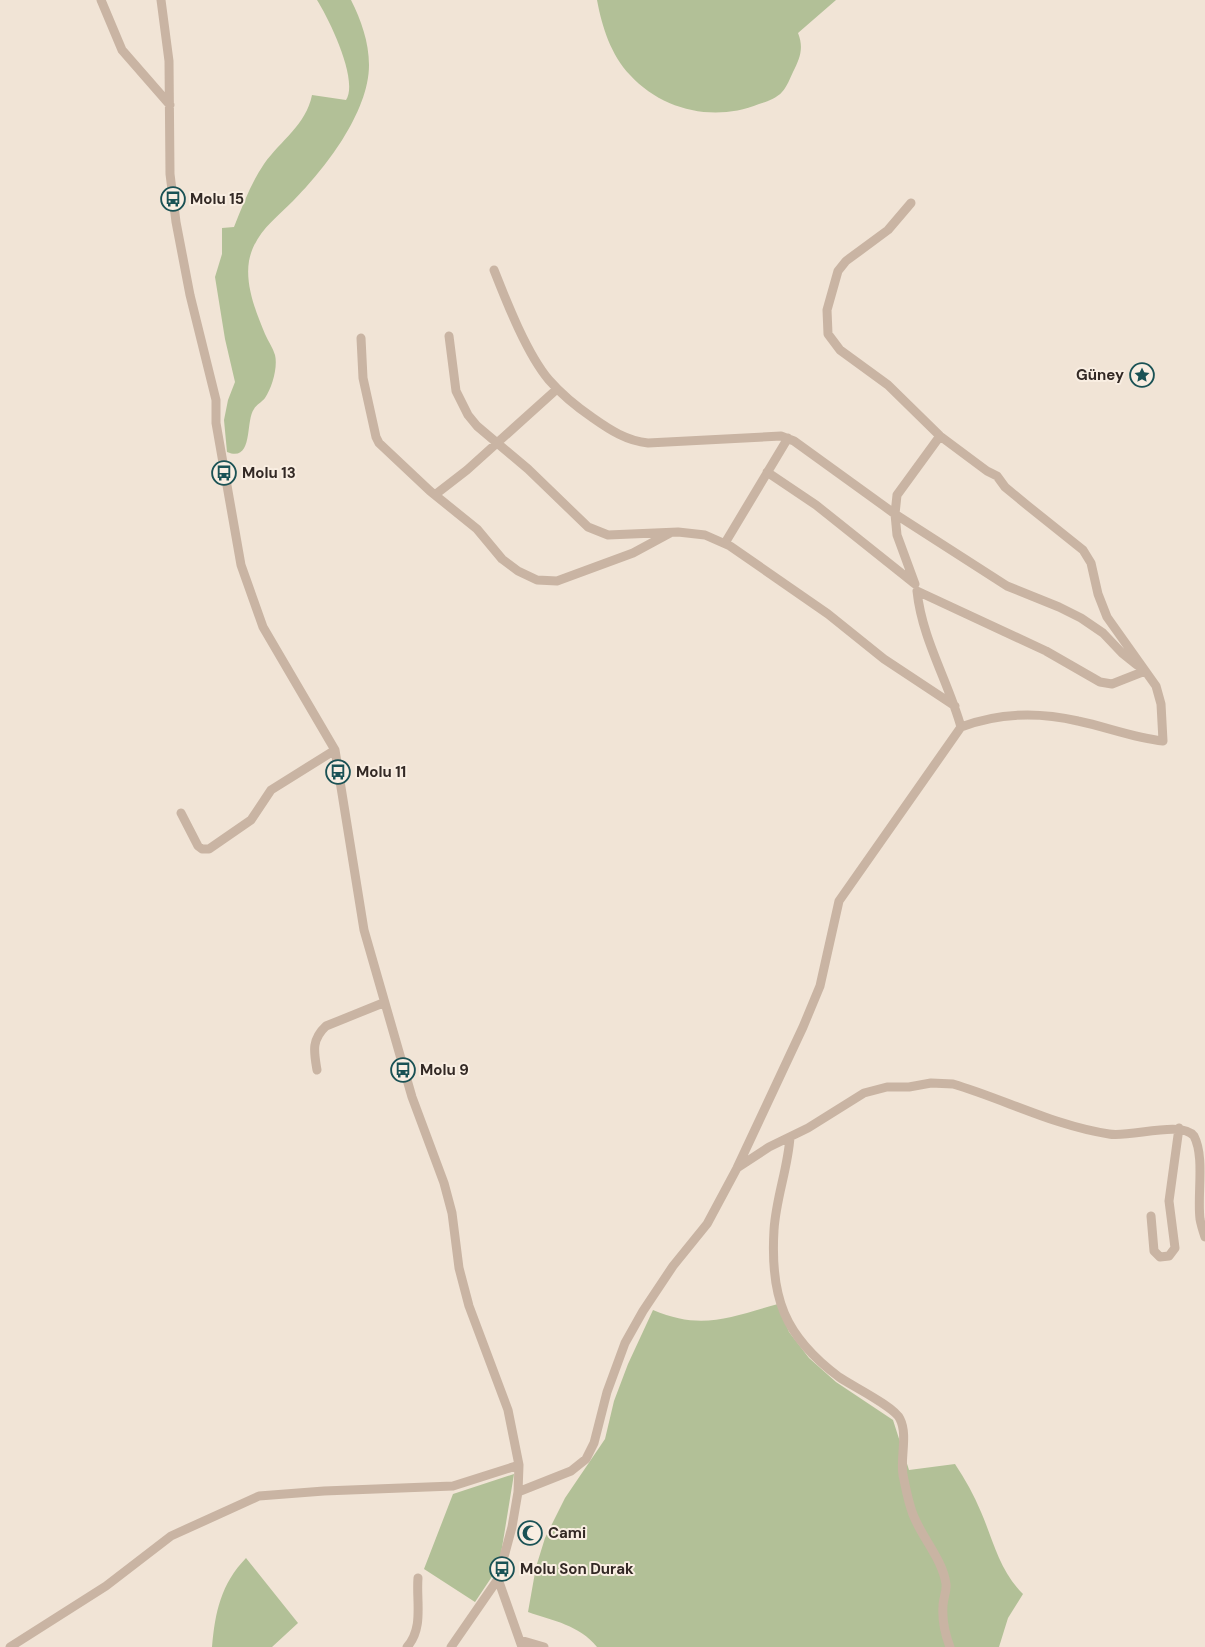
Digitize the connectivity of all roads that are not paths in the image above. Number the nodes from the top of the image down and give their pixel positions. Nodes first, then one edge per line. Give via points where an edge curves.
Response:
1 (101, 0) edge
2 (161, 0) edge
3 (170, 105) junction
4 (911, 203) dead end
5 (494, 270) dead end
6 (449, 336) dead end
7 (361, 338) dead end
8 (557, 389) junction
9 (940, 436) junction
10 (788, 438) junction
11 (497, 444) junction
12 (767, 472) junction
13 (436, 494) junction
14 (895, 514) junction
15 (671, 532) junction
16 (725, 543) junction
17 (1146, 670) junction
18 (955, 706) junction
19 (961, 726) junction
20 (335, 750) junction
21 (181, 812) dead end
22 (383, 1003) junction
23 (317, 1070) dead end
24 (1179, 1128) junction
25 (790, 1137) junction
26 (737, 1168) junction
27 (1151, 1216) dead end
28 (1205, 1237) edge
29 (519, 1465) junction
30 (518, 1492) junction
31 (418, 1578) dead end
32 (498, 1579) junction
33 (521, 1643) edge
34 (10, 1647) edge
35 (407, 1647) edge
36 (451, 1647) edge
37 (544, 1647) edge
38 (950, 1647) edge

1 - 3 street via 122,50
2 - 3 street via 169,61
3 - 20 street via 170,174 176,222 216,400 216,423 241,565 263,627
4 - 9 street via 888,230 842,266 833,284 826,324 836,346 888,385
5 - 8 street via 537,363
6 - 11 street via 456,391 461,404 476,426
7 - 13 street via 363,378 376,437 387,452
8 - 10 street via 611,430 640,442
8 - 11 street
9 - 14 street via 897,495
9 - 17 street via 997,476 1028,506 1083,550 1091,563 1107,617
10 - 12 street
10 - 14 street via 801,444
11 - 13 street
11 - 15 street via 592,530 614,535
12 - 14 street via 816,505 915,584 899,543
12 - 16 street
13 - 15 street via 477,529 510,566 543,581 557,581 610,562
14 - 17 street via 1007,586 1081,618
15 - 16 street via 706,535
16 - 18 street via 840,623 884,659
17 - 18 street via 1112,684 1100,682 1046,651 916,591 935,660
17 - 19 street via 1160,698 1163,741 1077,720 1048,717 1002,716
18 - 19 street
19 - 26 street via 840,901 820,986
20 - 21 street via 271,790 251,820 209,849 198,846
20 - 22 street via 364,930
22 - 23 street via 326,1026 320,1032 313,1046
22 - 29 street via 412,1097 444,1183 468,1306 508,1410
24 - 25 street via 1111,1135 952,1084 931,1083 887,1087 864,1093
24 - 27 street via 1169,1201 1175,1248 1169,1256 1160,1257 1154,1251
24 - 28 street via 1191,1133 1198,1144 1202,1171 1200,1219
25 - 26 street
25 - 38 street via 789,1159 774,1229 778,1300 790,1328 809,1353 900,1418 903,1474 914,1518 946,1584 942,1608
26 - 30 street via 707,1224 673,1266 625,1343 586,1459 571,1471
29 - 30 street
29 - 34 street via 453,1486 259,1496 171,1536 106,1586
30 - 32 street
31 - 35 street via 418,1623
32 - 33 street
32 - 36 street
33 - 37 street

